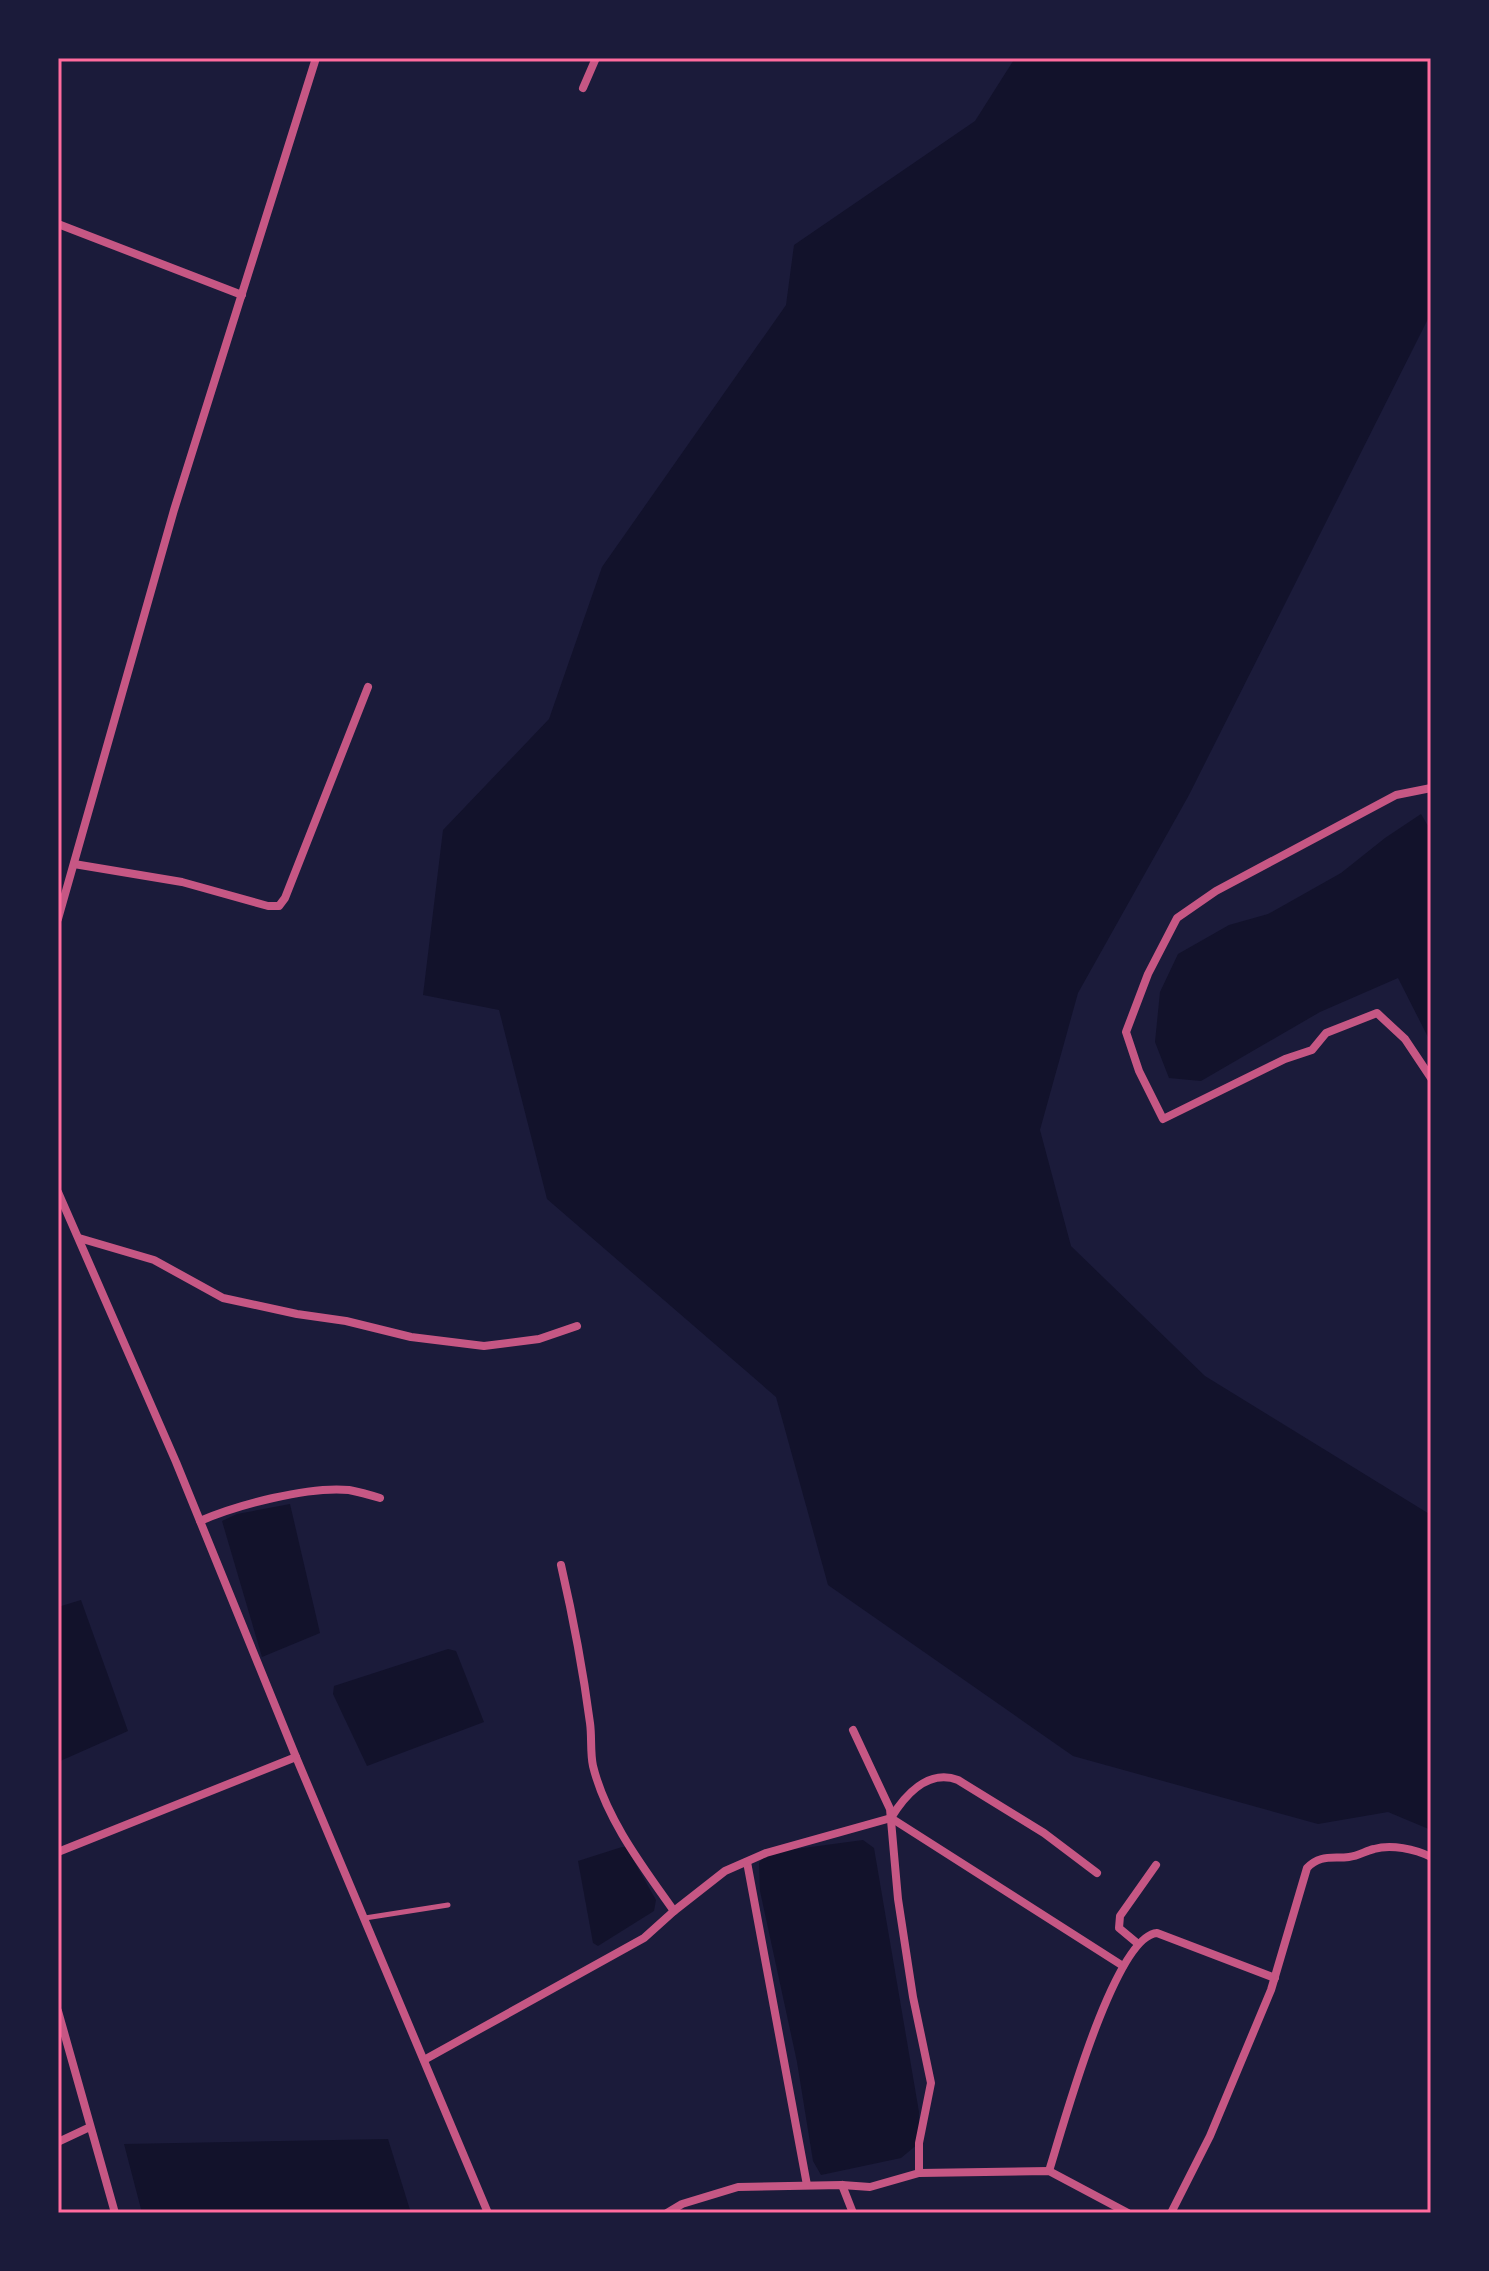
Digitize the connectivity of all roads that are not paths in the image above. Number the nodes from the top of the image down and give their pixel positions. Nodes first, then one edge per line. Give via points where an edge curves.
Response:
1 (316, 58) edge
2 (596, 58) edge
3 (583, 88) dead end
4 (58, 224) edge
5 (242, 295) junction
6 (368, 687) dead end
7 (1431, 788) edge
8 (74, 864) junction
9 (58, 919) edge
10 (1431, 1078) edge
11 (58, 1192) edge
12 (79, 1238) junction
13 (577, 1326) dead end
14 (380, 1498) dead end
15 (200, 1521) junction
16 (561, 1565) dead end
17 (853, 1730) dead end
18 (296, 1757) junction
19 (891, 1818) junction
20 (58, 1852) edge
21 (1431, 1857) edge
22 (747, 1862) junction
23 (1156, 1865) dead end
24 (1097, 1873) dead end
25 (448, 1905) dead end
26 (674, 1911) junction
27 (364, 1918) junction
28 (1137, 1943) junction
29 (1123, 1966) junction
30 (1275, 1978) junction
31 (58, 2011) edge
32 (424, 2060) junction
33 (90, 2127) junction
34 (58, 2142) edge
35 (1049, 2171) junction
36 (919, 2173) junction
37 (807, 2185) junction
38 (842, 2185) junction
39 (115, 2213) edge
40 (488, 2213) edge
41 (667, 2213) edge
42 (853, 2213) edge
43 (1128, 2213) edge
44 (1171, 2213) edge

1 - 5 street
2 - 3 street
4 - 5 street
5 - 8 street via 174,510
6 - 8 street via 279,906 182,882
7 - 10 street via 1396,795 1216,891 1177,918 1126,1032 1163,1119 1312,1050 1326,1033 1377,1013 1405,1039
8 - 9 street
11 - 12 street
12 - 13 street via 154,1260 223,1298 411,1337 484,1346 539,1339
12 - 15 street
14 - 15 street via 348,1490 291,1495
15 - 18 street
16 - 26 street via 593,1765 609,1808
17 - 19 street
18 - 20 street
18 - 27 street
19 - 22 street
19 - 24 street via 907,1793 946,1776 1044,1833
19 - 29 street
19 - 36 street via 900,1913 931,2083
21 - 30 street via 1392,1848 1313,1862
22 - 26 street via 725,1871
22 - 37 street
23 - 28 street via 1118,1922
25 - 27 lane
26 - 32 street via 644,1938
27 - 32 street
28 - 29 street
28 - 30 street via 1157,1933
29 - 35 street via 1076,2083
30 - 44 street via 1210,2136
31 - 33 street
32 - 40 street
33 - 34 street
33 - 39 street
35 - 36 street
35 - 43 street
36 - 38 street via 870,2187
37 - 38 street
37 - 41 street via 738,2187
38 - 42 street

